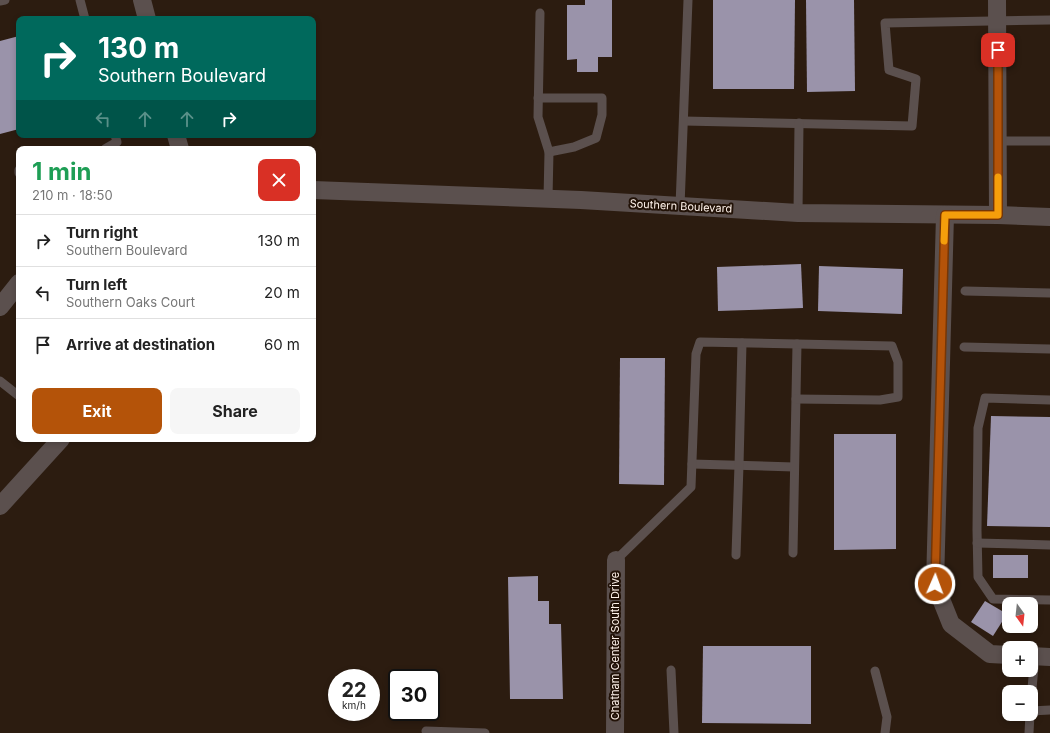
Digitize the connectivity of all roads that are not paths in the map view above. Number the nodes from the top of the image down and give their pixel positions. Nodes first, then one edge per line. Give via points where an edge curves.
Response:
1 (5, 0) edge
2 (80, 0) edge
3 (142, 0) edge
4 (688, 0) edge
5 (997, 0) edge
6 (0, 1) edge
7 (540, 13) dead end
8 (84, 16) edge
9 (146, 16) edge
10 (997, 20) junction
11 (1050, 20) edge
12 (538, 98) junction
13 (684, 121) junction
14 (799, 123) junction
15 (116, 138) edge
16 (998, 141) junction
17 (1050, 141) edge
18 (110, 146) edge
19 (549, 152) junction
20 (316, 190) edge
21 (548, 198) junction
22 (680, 206) junction
23 (798, 213) junction
24 (945, 215) junction
25 (998, 215) junction
26 (1050, 217) edge
27 (16, 287) edge
28 (965, 291) dead end
29 (1050, 292) edge
30 (0, 306) edge
31 (742, 343) junction
32 (797, 344) junction
33 (964, 347) dead end
34 (1050, 349) edge
35 (0, 381) edge
36 (16, 394) edge
37 (796, 399) junction
38 (1050, 400) edge
39 (58, 442) edge
40 (692, 464) junction
41 (739, 465) junction
42 (794, 467) junction
43 (0, 506) edge
44 (977, 543) junction
45 (1050, 545) edge
46 (793, 553) dead end
47 (736, 555) dead end
48 (616, 560) joint
49 (1050, 600) edge
50 (1002, 655) edge
51 (1039, 656) edge
52 (671, 670) dead end
53 (875, 671) dead end
54 (1034, 685) edge
55 (1050, 710) edge
56 (1038, 711) edge
57 (1030, 721) edge
58 (426, 731) dead end
59 (485, 733) edge
60 (615, 733) edge
61 (674, 733) edge
62 (885, 733) edge
63 (1029, 733) edge

1 - 6 lane
2 - 8 lane
3 - 9 street
4 - 13 lane
5 - 10 street
7 - 12 lane
10 - 11 lane
10 - 14 lane via 885,23 889,70 916,79 912,126
10 - 16 street
12 - 19 lane via 538,117
12 - 19 lane via 602,98 602,114 596,138 574,147
13 - 14 lane
13 - 22 lane
14 - 23 lane
15 - 18 lane via 117,142
16 - 17 lane
16 - 25 street
19 - 21 lane
20 - 21 street, Southern Boulevard
21 - 22 street, Southern Boulevard
22 - 23 street, Southern Boulevard
23 - 24 street, Southern Boulevard
24 - 25 street, Southern Boulevard
24 - 50 street via 935,584 951,624 990,654
25 - 26 street, Southern Boulevard
27 - 30 street
28 - 29 lane
31 - 32 lane
31 - 40 lane via 700,342 696,354
31 - 41 lane
32 - 37 lane
32 - 37 lane via 892,346 898,362 898,397 880,400
33 - 34 lane
35 - 36 lane
37 - 42 lane
38 - 44 lane via 985,398 978,428
39 - 43 street
40 - 41 lane
40 - 48 lane via 691,487
41 - 42 lane
41 - 47 lane
42 - 46 lane
44 - 45 lane
44 - 49 lane via 978,577 992,599
48 - 60 street, Chatham Center South Drive
51 - 54 lane
52 - 61 lane
53 - 62 lane via 887,717
55 - 56 lane
57 - 63 lane
58 - 59 lane

